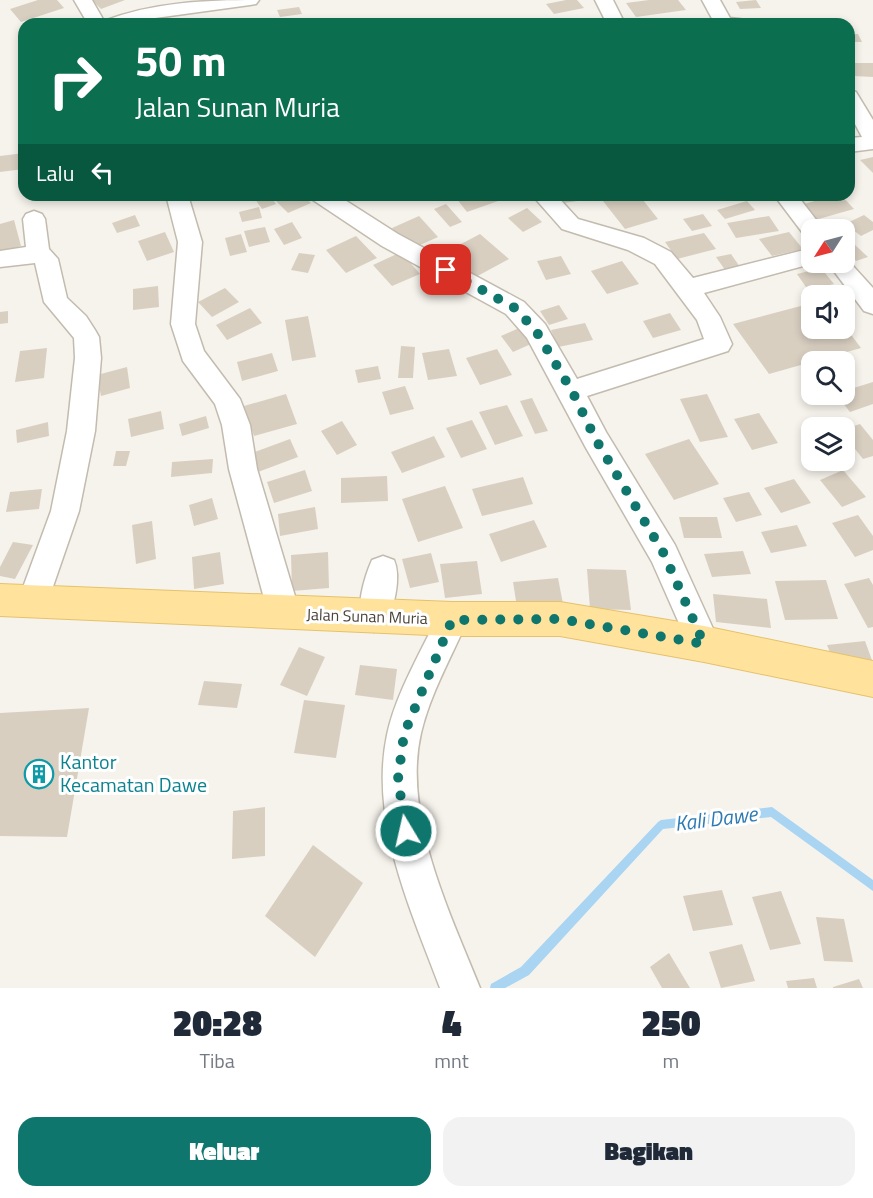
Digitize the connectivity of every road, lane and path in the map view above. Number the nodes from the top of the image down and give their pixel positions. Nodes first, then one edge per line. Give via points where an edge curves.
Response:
1 (83, 0) edge
2 (250, 0) edge
3 (711, 0) edge
4 (610, 1) edge
5 (94, 18) edge
6 (132, 18) edge
7 (614, 18) edge
8 (721, 18) edge
9 (855, 106) edge
10 (873, 137) edge
11 (873, 142) edge
12 (855, 144) edge
13 (179, 201) edge
14 (330, 201) edge
15 (549, 201) edge
16 (790, 201) edge
17 (34, 219) dead end
18 (804, 219) edge
19 (38, 253) junction
20 (0, 259) edge
21 (801, 259) edge
22 (847, 273) edge
23 (688, 288) junction
24 (873, 305) edge
25 (572, 391) junction
26 (383, 570) dead end
27 (17, 601) edge
28 (284, 613) junction
29 (375, 616) junction
30 (452, 620) junction
31 (704, 644) junction
32 (873, 679) edge
33 (460, 988) edge

1 - 5 street
2 - 6 street
3 - 8 street
4 - 7 street
9 - 10 street
11 - 12 street
13 - 28 street via 190,242 183,324 192,354 227,399
14 - 25 street via 390,240 515,308 536,331
15 - 23 street via 570,224 625,240 663,258
16 - 18 street
17 - 19 street
19 - 20 street
19 - 27 street via 46,259 56,302 86,336 88,358 81,431 65,511
21 - 23 street
22 - 24 street
23 - 25 street via 708,317 719,344
25 - 31 street via 596,440 664,554
26 - 29 street
27 - 28 main road, Jalan Sunan Muria
28 - 29 main road, Jalan Sunan Muria
29 - 30 main road, Jalan Sunan Muria
30 - 31 main road, Jalan Sunan Muria via 560,619
30 - 33 street via 404,734 398,779 406,831
31 - 32 main road, Jalan Sunan Muria

